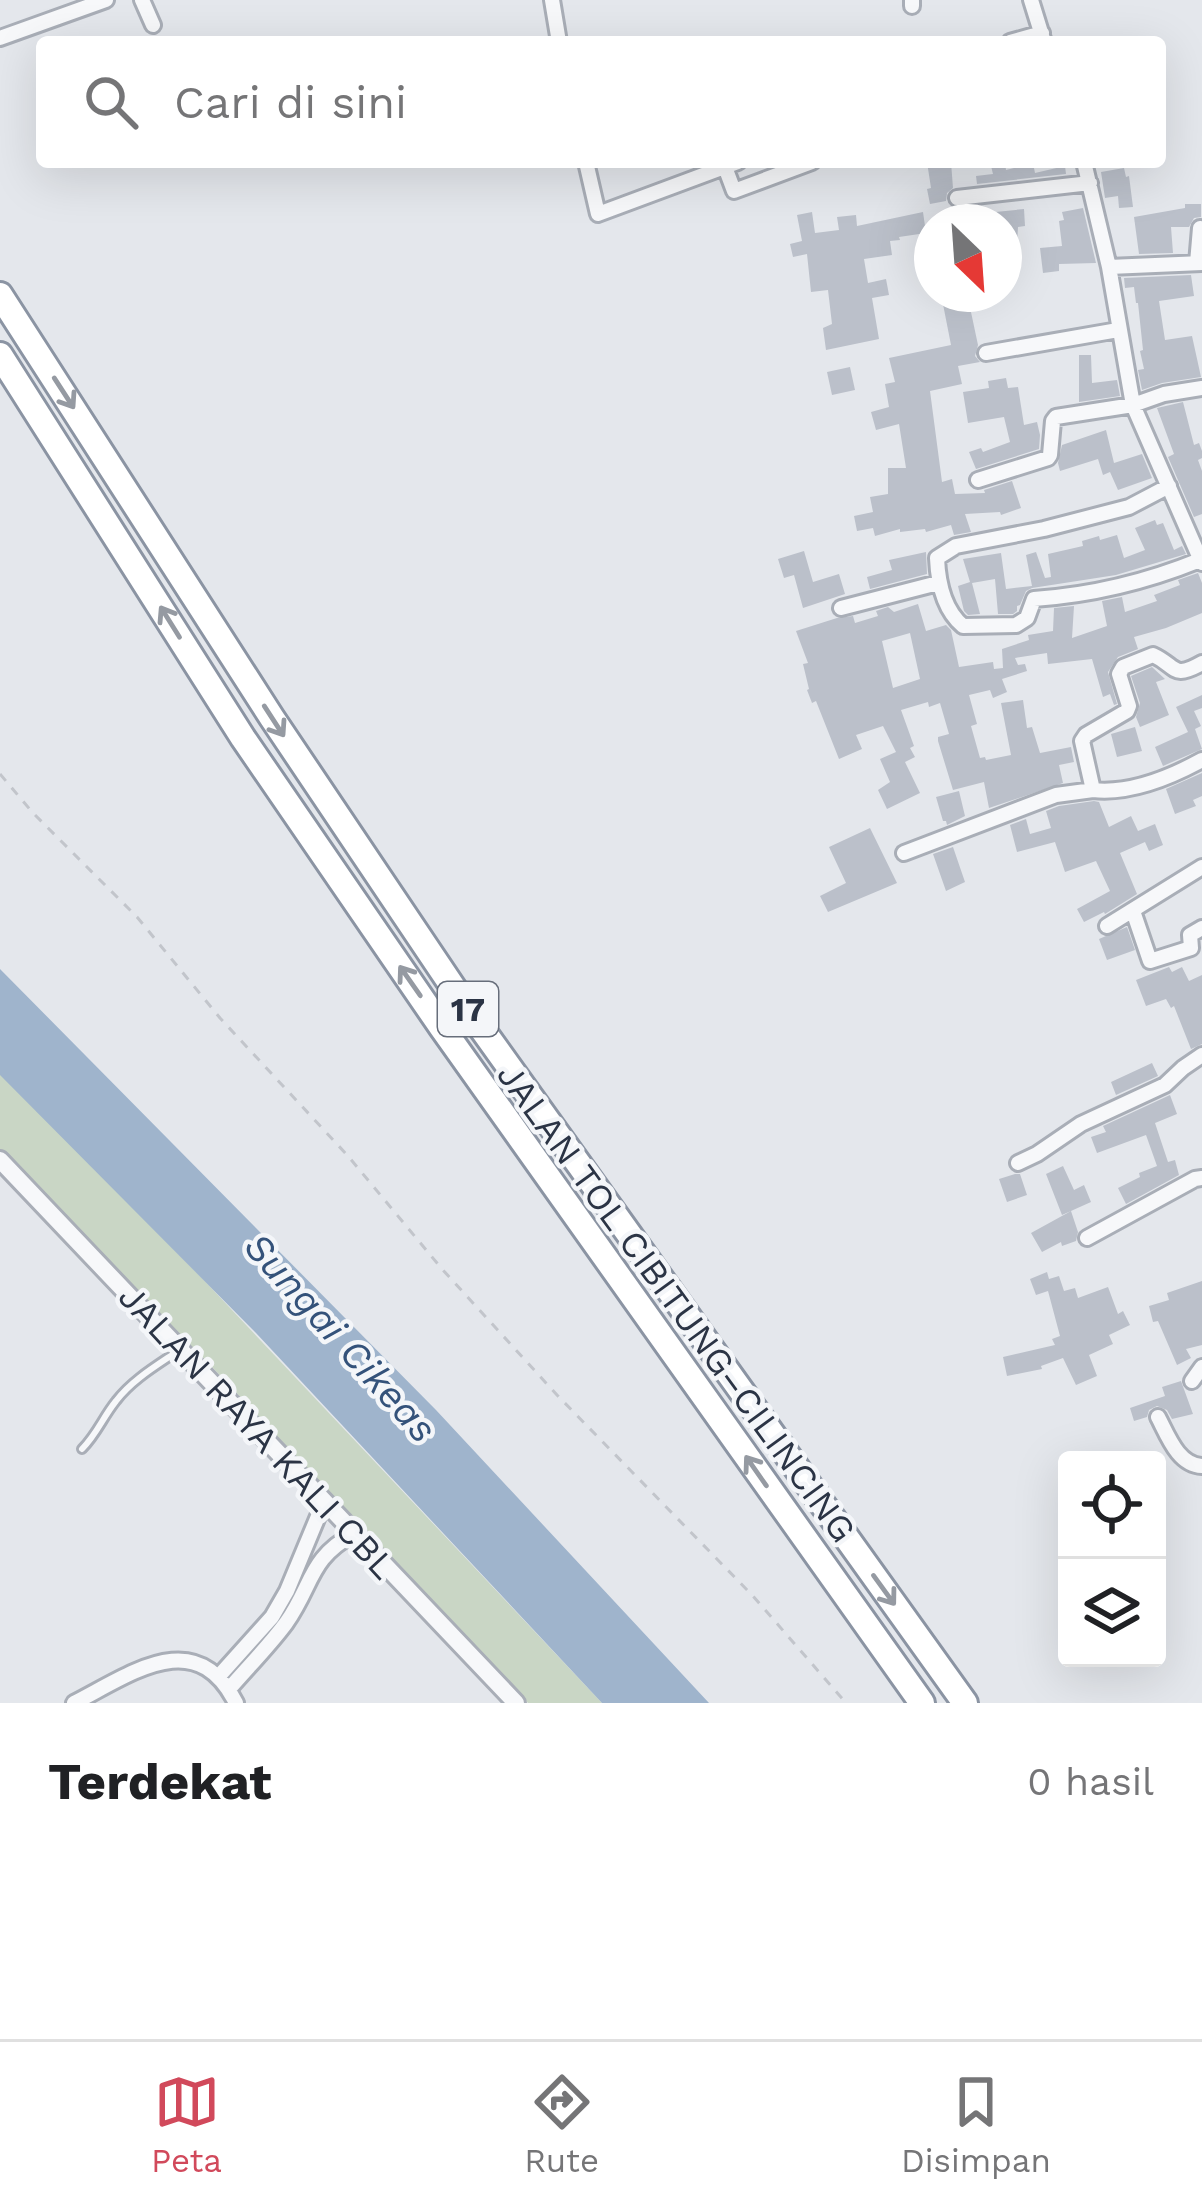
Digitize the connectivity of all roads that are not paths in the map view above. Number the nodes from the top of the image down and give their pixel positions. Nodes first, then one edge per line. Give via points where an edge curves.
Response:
1 (106, 0) edge
2 (142, 0) edge
3 (552, 0) edge
4 (1031, 0) edge
5 (153, 25) dead end
6 (558, 36) edge
7 (1042, 36) edge
8 (0, 38) edge
9 (587, 168) edge
10 (721, 168) edge
11 (732, 168) edge
12 (796, 168) edge
13 (1086, 168) edge
14 (1090, 183) junction
15 (957, 198) dead end
16 (1200, 228) edge
17 (1200, 263) edge
18 (1109, 267) junction
19 (0, 295) edge
20 (1118, 331) junction
21 (986, 352) dead end
22 (0, 355) edge
23 (0, 377) edge
24 (1202, 388) edge
25 (1132, 405) junction
26 (978, 480) dead end
27 (1169, 485) junction
28 (94, 501) junction
29 (1201, 561) edge
30 (938, 583) junction
31 (841, 608) dead end
32 (1202, 663) edge
33 (1202, 760) edge
34 (1093, 790) junction
35 (904, 853) dead end
36 (1202, 868) edge
37 (1133, 911) junction
38 (1107, 926) dead end
39 (1202, 928) edge
40 (1202, 1055) edge
41 (0, 1160) edge
42 (1018, 1162) dead end
43 (1202, 1178) edge
44 (1088, 1238) dead end
45 (181, 1349) junction
46 (1202, 1367) edge
47 (1192, 1382) dead end
48 (1158, 1417) dead end
49 (82, 1449) dead end
50 (1202, 1466) edge
51 (324, 1502) junction
52 (355, 1533) junction
53 (303, 1552) junction
54 (320, 1559) junction
55 (228, 1689) edge
56 (74, 1703) edge
57 (516, 1703) edge
58 (922, 1703) edge
59 (964, 1703) edge

1 - 8 street
2 - 5 street
3 - 6 street
4 - 7 street
9 - 10 street via 598,214
11 - 12 street via 734,191
13 - 14 street
14 - 15 street
14 - 18 street
16 - 17 street
17 - 18 street
18 - 20 street
19 -> 59 highway, JALAN TOL CIBITUNG–CILINCING / 17 via 469,1011
20 - 21 street
20 - 25 street
22 - 28 highway, JALAN TOL CIBITUNG–CILINCING / 17
23 - 28 highway
24 - 25 street
25 - 26 street via 1056,417 1048,458
25 - 27 street
27 - 29 street
27 - 30 street via 1129,507 956,546 937,558
58 -> 28 highway, JALAN TOL CIBITUNG–CILINCING / 17 via 429,1009 243,738
29 - 30 street via 1112,589 1034,599 1016,625 963,626
30 - 31 street
32 - 34 street via 1176,672 1153,655 1120,669 1127,711 1082,740
33 - 34 street via 1161,779
34 - 35 street via 1057,795
36 - 37 street
37 - 38 street
37 - 39 street via 1150,962 1191,948 1190,935
40 - 42 street via 1165,1085
41 - 45 street, JALAN RAYA KALI CBL
43 - 44 street
45 - 49 lane via 134,1382
45 - 51 street, JALAN RAYA KALI CBL
46 - 47 street
48 - 50 street via 1180,1456
51 - 52 street, JALAN RAYA KALI CBL
51 - 53 street
52 - 54 street
52 - 57 street, JALAN RAYA KALI CBL
53 - 54 street
53 - 55 street
54 - 55 street via 284,1626
55 - 56 street via 201,1663 181,1658

